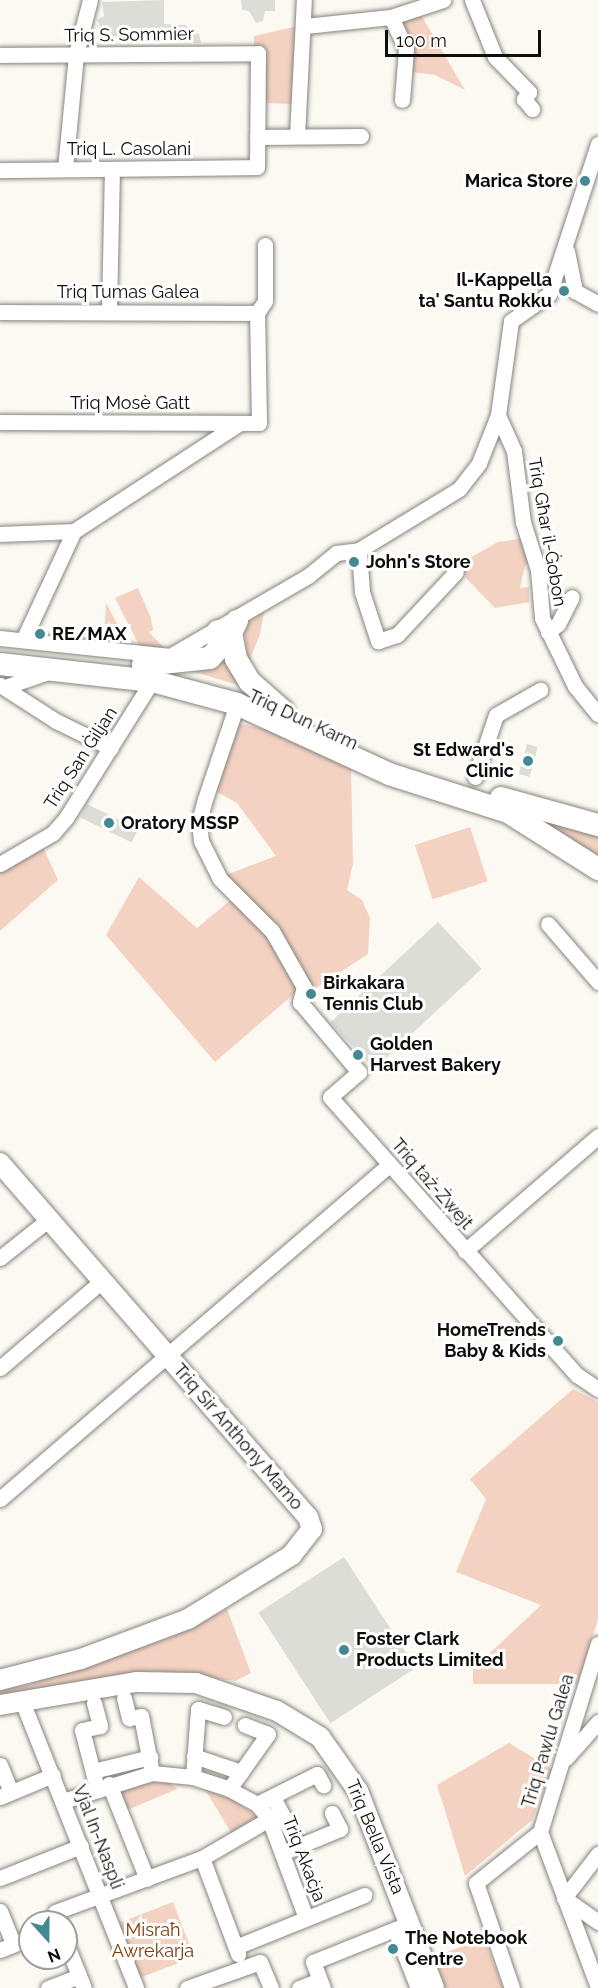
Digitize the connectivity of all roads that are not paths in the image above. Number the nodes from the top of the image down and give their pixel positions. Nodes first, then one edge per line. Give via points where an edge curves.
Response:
1 (90, 0) edge
2 (304, 0) edge
3 (443, 0) edge
4 (472, 0) edge
5 (391, 17) junction
6 (305, 26) junction
7 (76, 54) junction
8 (0, 55) edge
9 (402, 100) dead end
10 (532, 109) dead end
11 (297, 136) junction
12 (361, 136) dead end
13 (257, 137) junction
14 (598, 144) edge
15 (65, 169) junction
16 (594, 169) edge
17 (0, 170) edge
18 (112, 170) junction
19 (265, 245) dead end
20 (567, 251) junction
21 (598, 304) edge
22 (109, 311) junction
23 (0, 312) edge
24 (256, 313) junction
25 (498, 415) junction
26 (0, 422) edge
27 (238, 424) junction
28 (74, 531) junction
29 (0, 534) edge
30 (359, 550) junction
31 (456, 572) dead end
32 (572, 597) dead end
33 (228, 626) junction
34 (548, 632) junction
35 (0, 638) edge
36 (24, 639) junction
37 (0, 652) edge
38 (0, 664) edge
39 (60, 668) junction
40 (148, 673) junction
41 (3, 686) edge
42 (540, 690) dead end
43 (237, 704) junction
44 (283, 711) junction
45 (598, 714) edge
46 (111, 748) junction
47 (475, 777) dead end
48 (598, 825) edge
49 (0, 864) edge
50 (598, 869) edge
51 (548, 924) dead end
52 (598, 982) edge
53 (598, 1136) edge
54 (0, 1162) edge
55 (389, 1165) junction
56 (49, 1219) junction
57 (465, 1251) junction
58 (0, 1258) edge
59 (102, 1280) junction
60 (168, 1357) junction
61 (0, 1368) edge
62 (598, 1389) edge
63 (0, 1499) edge
64 (598, 1644) edge
65 (0, 1680) edge
66 (124, 1698) dead end
67 (22, 1701) junction
68 (94, 1703) dead end
69 (0, 1706) edge
70 (224, 1717) dead end
71 (598, 1722) edge
72 (245, 1725) dead end
73 (194, 1756) junction
74 (150, 1757) junction
75 (562, 1763) junction
76 (0, 1765) edge
77 (93, 1771) junction
78 (241, 1772) junction
79 (152, 1773) junction
80 (53, 1775) junction
81 (193, 1777) junction
82 (323, 1785) dead end
83 (103, 1786) junction
84 (229, 1789) junction
85 (5, 1795) edge
86 (273, 1797) junction
87 (63, 1801) junction
88 (257, 1804) junction
89 (332, 1812) dead end
90 (269, 1820) junction
91 (540, 1832) junction
92 (81, 1846) junction
93 (299, 1847) junction
94 (282, 1853) junction
95 (598, 1854) edge
96 (202, 1858) junction
97 (0, 1878) edge
98 (147, 1879) junction
99 (364, 1895) dead end
100 (100, 1896) junction
101 (564, 1898) junction
102 (71, 1910) edge
103 (0, 1911) edge
104 (306, 1918) junction
105 (598, 1922) edge
106 (403, 1927) junction
107 (7, 1947) edge
108 (82, 1982) edge
109 (322, 1984) edge
110 (598, 1987) edge
111 (48, 1988) edge
112 (135, 1988) edge
113 (187, 1988) edge
114 (271, 1988) edge
115 (299, 1988) edge
116 (418, 1988) edge
117 (434, 1988) edge
118 (512, 1988) edge

1 - 7 street
2 - 6 street
3 - 5 street
4 - 10 street via 495,57 529,92 524,99
5 - 6 street
5 - 9 street via 406,49
6 - 11 street
7 - 8 street, Triq S. Sommier
7 - 13 street, Triq S. Sommier via 258,53
7 - 15 street
11 - 12 street
11 - 13 street
13 - 18 street, Triq L. Casolani via 257,166
14 - 16 street
15 - 17 street, Triq L. Casolani
15 - 18 street, Triq L. Casolani
16 - 20 street
18 - 22 street
19 - 24 street via 265,301
20 - 21 street via 575,291
20 - 25 street via 549,294 511,321
22 - 23 street, Triq Tumas Galea
22 - 24 street, Triq Tumas Galea
24 - 27 street, Triq Mosè Gatt via 259,423
25 - 30 street via 479,463 459,489
25 - 34 street, Triq Għar il-Ġobon via 514,451 523,522 538,570 538,600
26 - 27 street, Triq Mosè Gatt
27 - 28 street via 167,474
28 - 29 street
28 - 36 street
30 - 31 street via 362,592 378,641 397,635
30 - 33 street via 336,552 308,576
32 - 34 street via 558,624
33 - 36 street via 170,656
33 - 40 highway via 220,647 210,658
33 - 44 highway via 236,659 250,682
34 - 45 street, Triq Għar il-Ġobon via 575,686
35 - 36 street
37 - 40 highway, Triq Dun Karm
38 - 39 highway, Triq Dun Karm
39 - 40 highway, Triq Dun Karm
39 - 41 street, Triq Dun Karm
40 - 43 highway, Triq Dun Karm
40 - 44 highway, Triq Dun Karm via 201,678
40 - 46 street, Triq San Ġiljan
41 - 46 street via 56,722
42 - 47 street via 496,715
43 - 50 highway, Triq Dun Karm via 389,774 508,813
43 - 55 street, Triq taż-Żwejt via 205,799 201,841 220,879 272,931 304,987 300,1002 360,1072 330,1097
44 - 48 highway, Triq Dun Karm via 404,765
46 - 49 street, Triq San Ġiljan via 53,832
51 - 52 street
53 - 57 street
54 - 56 main road, Triq Sir Anthony Mamo
55 - 57 street, Triq taż-Żwejt
55 - 60 street
56 - 58 street
56 - 59 main road, Triq Sir Anthony Mamo
57 - 62 street, Triq taż-Żwejt via 577,1375
59 - 60 main road, Triq Sir Anthony Mamo
59 - 61 street
60 - 63 street
60 - 65 main road, Triq Sir Anthony Mamo via 308,1517 309,1538 292,1555 188,1619 81,1659
64 - 75 street, Triq Pawlu Galea
66 - 74 street via 129,1718 141,1716
67 - 69 main road, Triq Bella Vista
67 - 80 street, Vjal In-Naspli
67 - 106 main road, Triq Bella Vista via 136,1682 196,1683 277,1711 320,1737 340,1760 358,1791
68 - 77 street via 100,1726 82,1730
70 - 73 street via 198,1709
71 - 75 street
72 - 78 street via 268,1734
73 - 78 street
73 - 81 street
74 - 77 street
74 - 79 street
75 - 91 street, Triq Pawlu Galea
76 - 85 street
77 - 83 street
78 - 84 street
79 - 81 street, Triq Akaċja
79 - 83 street, Triq Akaċja
80 - 85 street
80 - 87 street, Vjal In-Naspli
81 - 84 street, Triq Akaċja
82 - 86 street via 317,1774
83 - 87 street, Triq Akaċja
83 - 98 street
84 - 88 street, Triq Akaċja
86 - 88 street
86 - 93 street, Triq Akaċja
87 - 92 street, Vjal In-Naspli
88 - 90 street, Triq Akaċja
89 - 93 street via 340,1829
90 - 94 street, Triq Akaċja
90 - 96 street
91 - 101 street
91 - 118 street, Triq Pawlu Galea via 476,1883
92 - 97 street
92 - 100 street, Vjal In-Naspli
93 - 94 street
94 - 104 street, Triq Akaċja
95 - 101 street
96 - 98 street
96 - 104 street via 240,1949
98 - 100 street
99 - 104 street
100 - 102 street
100 - 112 street, Vjal In-Naspli
101 - 105 street
101 - 110 street
103 - 107 street
106 - 109 street via 313,1962
106 - 116 street, Triq Bella Vista
106 - 117 main road, Triq Bella Vista
108 - 111 street
109 - 115 street
113 - 114 street via 260,1962

